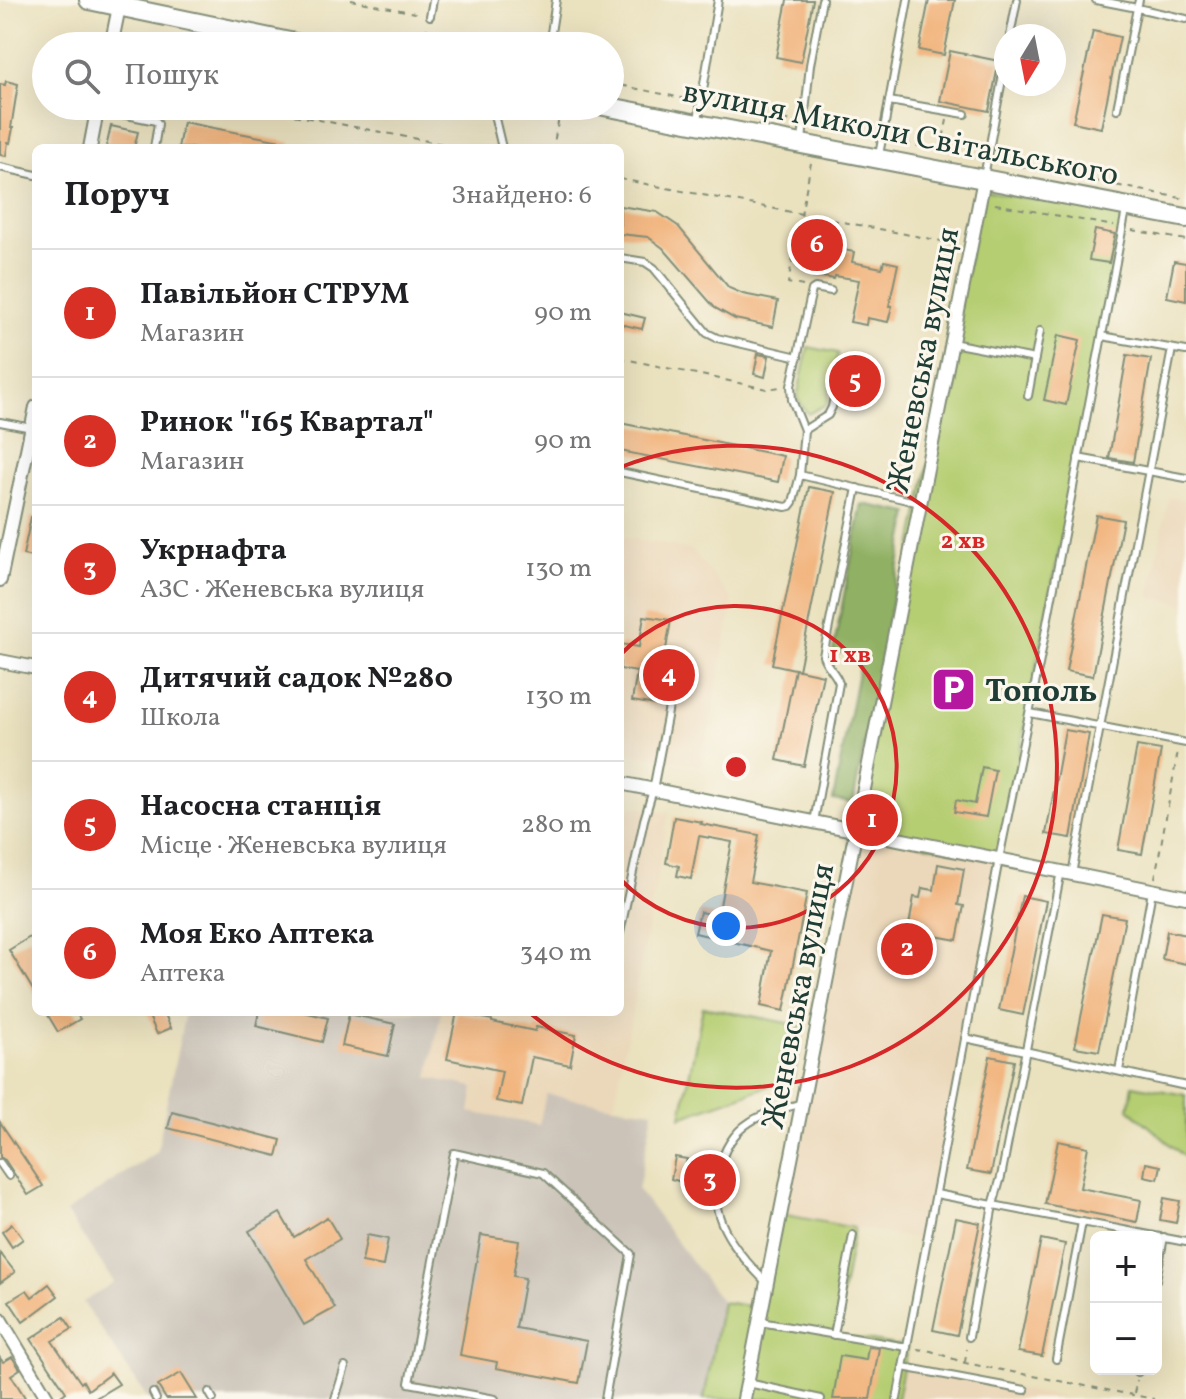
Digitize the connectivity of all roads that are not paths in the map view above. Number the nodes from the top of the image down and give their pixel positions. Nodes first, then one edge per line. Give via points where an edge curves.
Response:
1 (89, 0) edge
2 (433, 0) edge
3 (556, 0) edge
4 (718, 0) edge
5 (822, 0) edge
6 (908, 0) edge
7 (1017, 0) edge
8 (1096, 0) edge
9 (1139, 0) edge
10 (119, 7) junction
11 (1137, 8) junction
12 (430, 16) road end
13 (1186, 19) edge
14 (1012, 24) edge
15 (114, 32) edge
16 (241, 32) edge
17 (551, 32) edge
18 (999, 96) edge
19 (889, 101) junction
20 (1117, 109) dead end
21 (624, 110) edge
22 (965, 114) dead end
23 (96, 120) edge
24 (152, 120) edge
25 (495, 120) edge
26 (697, 124) junction
27 (91, 144) edge
28 (155, 144) edge
29 (501, 144) edge
30 (808, 145) junction
31 (879, 159) junction
32 (0, 167) edge
33 (32, 174) edge
34 (984, 179) junction
35 (1126, 206) junction
36 (1186, 218) edge
37 (624, 259) edge
38 (831, 291) dead end
39 (1040, 331) dead end
40 (1102, 336) junction
41 (951, 343) junction
42 (1172, 349) junction
43 (1186, 351) edge
44 (798, 357) junction
45 (1035, 359) junction
46 (838, 373) dead end
47 (1028, 396) dead end
48 (0, 422) edge
49 (32, 428) joint
50 (804, 430) junction
51 (1078, 458) junction
52 (1149, 471) junction
53 (624, 473) edge
54 (800, 475) junction
55 (1186, 478) edge
56 (857, 488) junction
57 (920, 503) junction
58 (0, 580) edge
59 (0, 661) edge
60 (32, 667) edge
61 (672, 691) dead end
62 (1030, 713) junction
63 (1100, 727) junction
64 (1183, 742) edge
65 (624, 784) edge
66 (653, 790) junction
67 (814, 823) junction
68 (856, 832) junction
69 (999, 859) junction
70 (1067, 873) junction
71 (1152, 891) junction
72 (1186, 897) edge
73 (624, 914) edge
74 (965, 1038) junction
75 (1026, 1051) junction
76 (1119, 1071) junction
77 (1186, 1086) edge
78 (803, 1103) junction
79 (0, 1163) edge
80 (9, 1176) dead end
81 (936, 1194) junction
82 (993, 1205) junction
83 (1082, 1222) junction
84 (853, 1235) dead end
85 (1164, 1237) junction
86 (1186, 1242) edge
87 (1162, 1248) edge
88 (767, 1283) junction
89 (0, 1319) edge
90 (760, 1322) junction
91 (834, 1335) junction
92 (969, 1337) road end
93 (907, 1347) junction
94 (1056, 1359) dead end
95 (345, 1367) dead end
96 (903, 1367) junction
97 (748, 1383) junction
98 (1025, 1390) dead end
99 (48, 1399) edge
100 (335, 1399) edge
101 (495, 1399) edge
102 (605, 1399) edge
103 (744, 1399) edge
104 (821, 1399) edge
105 (897, 1399) edge

1 - 10 main road
2 - 12 lane
3 - 17 lane
4 - 26 lane
5 - 30 lane via 804,123
6 - 19 lane
7 - 14 lane
8 - 11 lane
9 - 11 lane
10 - 15 street
10 - 16 main road
11 - 13 lane
11 - 20 lane
18 - 34 lane
19 - 22 lane
19 - 31 lane
21 - 26 main road, вулиця Миколи Світальського
23 - 27 street
24 - 28 lane via 158,124
25 - 29 lane
26 - 30 main road, вулиця Миколи Світальського
30 - 31 main road, вулиця Миколи Світальського
31 - 34 main road, вулиця Миколи Світальського
32 - 33 lane
34 - 35 main road, вулиця Миколи Світальського
34 - 41 street, Женевська вулиця
35 - 36 main road, вулиця Миколи Світальського
35 - 40 lane
37 - 44 lane via 654,268 707,333
38 - 44 lane via 813,288
39 - 45 lane
40 - 42 lane
40 - 51 lane
41 - 45 lane
41 - 57 street, Женевська вулиця
42 - 43 lane
42 - 52 lane
44 - 50 lane via 792,400
45 - 47 lane
46 - 50 lane via 828,415
48 - 49 lane
49 - 58 street
50 - 54 lane
51 - 52 lane
51 - 62 lane
52 - 55 lane
52 - 63 lane
53 - 54 lane via 786,507 793,502
54 - 56 lane
56 - 57 lane
56 - 67 lane via 823,656 839,683
57 - 68 street, Женевська вулиця
59 - 60 street
61 - 66 lane
62 - 63 lane
62 - 69 lane
63 - 64 lane
63 - 70 lane
65 - 66 street
66 - 67 street
66 - 73 lane
67 - 68 street
68 - 69 street
68 - 78 street, Женевська вулиця
69 - 70 street
69 - 74 lane
70 - 71 street
70 - 75 lane
71 - 72 street
71 - 76 lane
74 - 75 lane
74 - 81 lane
75 - 76 lane
75 - 82 lane
76 - 77 lane
78 - 88 street, Женевська вулиця
78 - 88 lane via 751,1121 739,1131 722,1159 715,1193 728,1235
79 - 80 lane
81 - 82 lane
81 - 93 lane
82 - 83 lane
82 - 92 lane
83 - 85 lane
83 - 94 lane
84 - 91 lane
85 - 86 lane
85 - 87 lane
88 - 90 street, Женевська вулиця
89 - 99 street
90 - 91 lane
90 - 97 street, Женевська вулиця
91 - 93 lane
93 - 96 lane
95 - 100 lane
96 - 98 lane
96 - 105 lane
97 - 103 street, Женевська вулиця
97 - 104 lane
101 - 102 lane via 409,1383 454,1153 543,1173 631,1254

